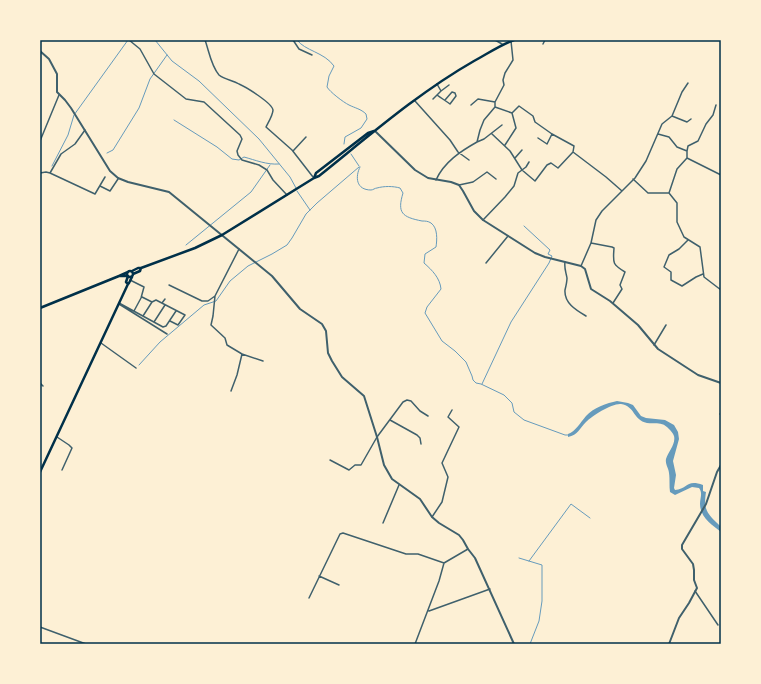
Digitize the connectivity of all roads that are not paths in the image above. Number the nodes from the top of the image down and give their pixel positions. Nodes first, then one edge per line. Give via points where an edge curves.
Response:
1 (129, 40) edge
2 (205, 40) edge
3 (293, 40) edge
4 (495, 40) edge
5 (513, 40) edge
6 (545, 40) edge
7 (503, 44) junction
8 (543, 44) dead end
9 (40, 51) edge
10 (312, 55) dead end
11 (688, 83) dead end
12 (437, 84) junction
13 (449, 85) dead end
14 (441, 91) junction
15 (59, 95) junction
16 (437, 95) junction
17 (434, 99) dead end
18 (445, 100) junction
19 (415, 101) junction
20 (495, 102) junction
21 (716, 105) dead end
22 (471, 106) dead end
23 (495, 107) junction
24 (512, 113) junction
25 (672, 116) junction
26 (690, 119) dead end
27 (502, 125) dead end
28 (85, 130) junction
29 (375, 131) junction
30 (492, 134) junction
31 (552, 134) junction
32 (658, 134) junction
33 (306, 137) dead end
34 (538, 138) dead end
35 (40, 141) edge
36 (477, 142) junction
37 (504, 145) junction
38 (293, 150) junction
39 (522, 150) dead end
40 (687, 151) junction
41 (458, 152) junction
42 (573, 152) junction
43 (515, 158) junction
44 (687, 158) junction
45 (469, 160) dead end
46 (529, 162) dead end
47 (522, 170) junction
48 (40, 173) edge
49 (50, 173) junction
50 (721, 175) edge
51 (105, 177) dead end
52 (118, 178) junction
53 (314, 178) junction
54 (496, 179) dead end
55 (633, 179) junction
56 (436, 180) junction
57 (459, 185) junction
58 (100, 186) junction
59 (622, 191) junction
60 (669, 193) junction
61 (287, 195) junction
62 (483, 220) junction
63 (222, 235) junction
64 (508, 236) junction
65 (688, 240) junction
66 (591, 243) junction
67 (239, 249) junction
68 (564, 262) junction
69 (486, 263) dead end
70 (581, 266) junction
71 (704, 274) junction
72 (130, 275) junction
73 (120, 276) junction
74 (130, 280) junction
75 (128, 284) junction
76 (169, 285) dead end
77 (721, 290) edge
78 (215, 296) junction
79 (142, 297) junction
80 (165, 298) dead end
81 (152, 302) junction
82 (119, 303) junction
83 (162, 303) junction
84 (613, 304) junction
85 (165, 305) junction
86 (41, 308) edge
87 (134, 311) junction
88 (176, 311) junction
89 (143, 316) junction
90 (586, 316) dead end
91 (170, 320) junction
92 (154, 322) junction
93 (666, 325) dead end
94 (167, 334) dead end
95 (101, 343) junction
96 (654, 345) junction
97 (242, 354) junction
98 (263, 361) dead end
99 (136, 368) dead end
100 (721, 383) edge
101 (40, 384) edge
102 (43, 386) dead end
103 (231, 392) dead end
104 (452, 410) dead end
105 (428, 416) dead end
106 (390, 420) junction
107 (57, 437) junction
108 (377, 437) junction
109 (421, 444) dead end
110 (330, 460) dead end
111 (721, 465) edge
112 (62, 470) dead end
113 (40, 472) edge
114 (399, 486) junction
115 (432, 517) junction
116 (383, 523) dead end
117 (468, 549) junction
118 (444, 563) junction
119 (319, 576) junction
120 (338, 585) dead end
121 (490, 589) junction
122 (695, 591) junction
123 (309, 598) dead end
124 (428, 611) junction
125 (718, 625) dead end
126 (40, 627) edge
127 (86, 644) edge
128 (415, 644) edge
129 (514, 644) edge
130 (669, 644) edge

1 - 61 street via 140,49 154,74 186,99 204,102 240,135 242,139 238,155 242,160 259,164 268,170 273,180
2 - 38 street via 219,75 238,83 273,108 266,127
3 - 10 street via 299,49
4 - 7 street
5 - 7 main road
5 - 20 street via 513,60 505,73 504,85
6 - 8 street
7 - 12 main road
9 - 15 street via 57,74 56,87
11 - 25 street
12 - 14 street
12 - 19 main road
13 - 14 street
14 - 16 street
15 - 28 street
15 - 35 street
16 - 17 street
16 - 18 street
18 - 18 street via 450,104 456,96 455,93 452,92
19 - 29 main road
19 - 41 street
20 - 22 street via 478,99
20 - 23 street
21 - 40 street via 698,141 688,146
23 - 24 street
23 - 36 street via 484,120
24 - 31 street via 519,106
24 - 37 street via 516,128
25 - 26 street via 687,122
25 - 32 street via 662,124
27 - 30 street
28 - 49 street via 75,144 61,154
28 - 52 street via 110,171
29 - 53 main road
29 - 56 street via 415,170
30 - 36 street
30 - 37 street
31 - 34 street via 547,144
31 - 42 street via 574,146
32 - 40 street via 669,137 677,147
32 - 55 street via 646,161
33 - 38 street
36 - 41 street
37 - 43 street
38 - 53 street
39 - 43 street
40 - 44 street
41 - 45 street
41 - 56 street via 439,172
42 - 47 street via 558,168 551,162 535,180
42 - 59 street
43 - 47 street
44 - 50 street
44 - 60 street via 677,170
46 - 47 street
47 - 62 street via 506,197
48 - 49 street
49 - 58 street via 95,194
51 - 58 street
52 - 58 street via 110,191
52 - 63 street via 169,192
53 - 61 main road
54 - 57 street via 487,172 473,182
55 - 59 street
55 - 60 street via 648,193
56 - 57 street
57 - 62 street via 474,211
59 - 66 street via 596,220
60 - 65 street via 677,203 679,229
61 - 63 main road
62 - 64 street
63 - 67 street
63 - 72 main road via 195,248 138,268
64 - 68 street via 535,253
64 - 69 street
65 - 71 street via 700,247
65 - 71 street via 670,255 664,267 670,272 670,279 682,286
66 - 70 street
66 - 84 street via 614,248 613,262 625,272 620,285 622,289
67 - 78 street
67 - 108 street via 272,276 300,309 322,324 326,331 328,353 342,377 364,396
68 - 70 street
68 - 90 street via 567,301
70 - 84 street via 585,269 591,289
71 - 77 street via 704,277
72 - 73 main road
72 - 73 main road via 128,272
72 - 74 main road
72 - 75 main road via 126,282
73 - 86 main road
74 - 75 main road
74 - 79 street via 143,286
75 - 82 main road
76 - 78 street via 202,301 208,301
78 - 97 street via 211,325 225,338 227,345
79 - 81 street
79 - 87 street
80 - 83 street
81 - 83 street via 156,300
81 - 89 street
82 - 87 street
82 - 94 street
82 - 95 main road
83 - 85 street
84 - 96 street via 638,325
85 - 88 street
85 - 92 street
87 - 89 street
88 - 91 street
88 - 91 street via 185,315 177,325
89 - 92 street
91 - 92 street via 164,327
93 - 96 street
95 - 99 street
95 - 107 main road
96 - 100 street via 698,376
97 - 98 street
97 - 103 street
101 - 102 street
104 - 115 street via 448,417 459,427 442,463 448,476 442,502
105 - 106 street via 407,400
106 - 108 street
106 - 109 street via 417,435
107 - 112 street via 72,448
107 - 113 main road
108 - 110 street via 361,465 355,465 349,470
108 - 114 street via 384,465
111 - 122 street via 706,504 682,545 693,564 697,588
114 - 115 street via 420,499
114 - 116 street
115 - 117 street via 459,535
117 - 118 street
117 - 121 street
118 - 119 street via 418,554 406,554 343,533 340,534
118 - 124 street
119 - 120 street
119 - 123 street
121 - 124 street
121 - 129 street
122 - 125 street
122 - 130 street
124 - 128 street
126 - 127 street

